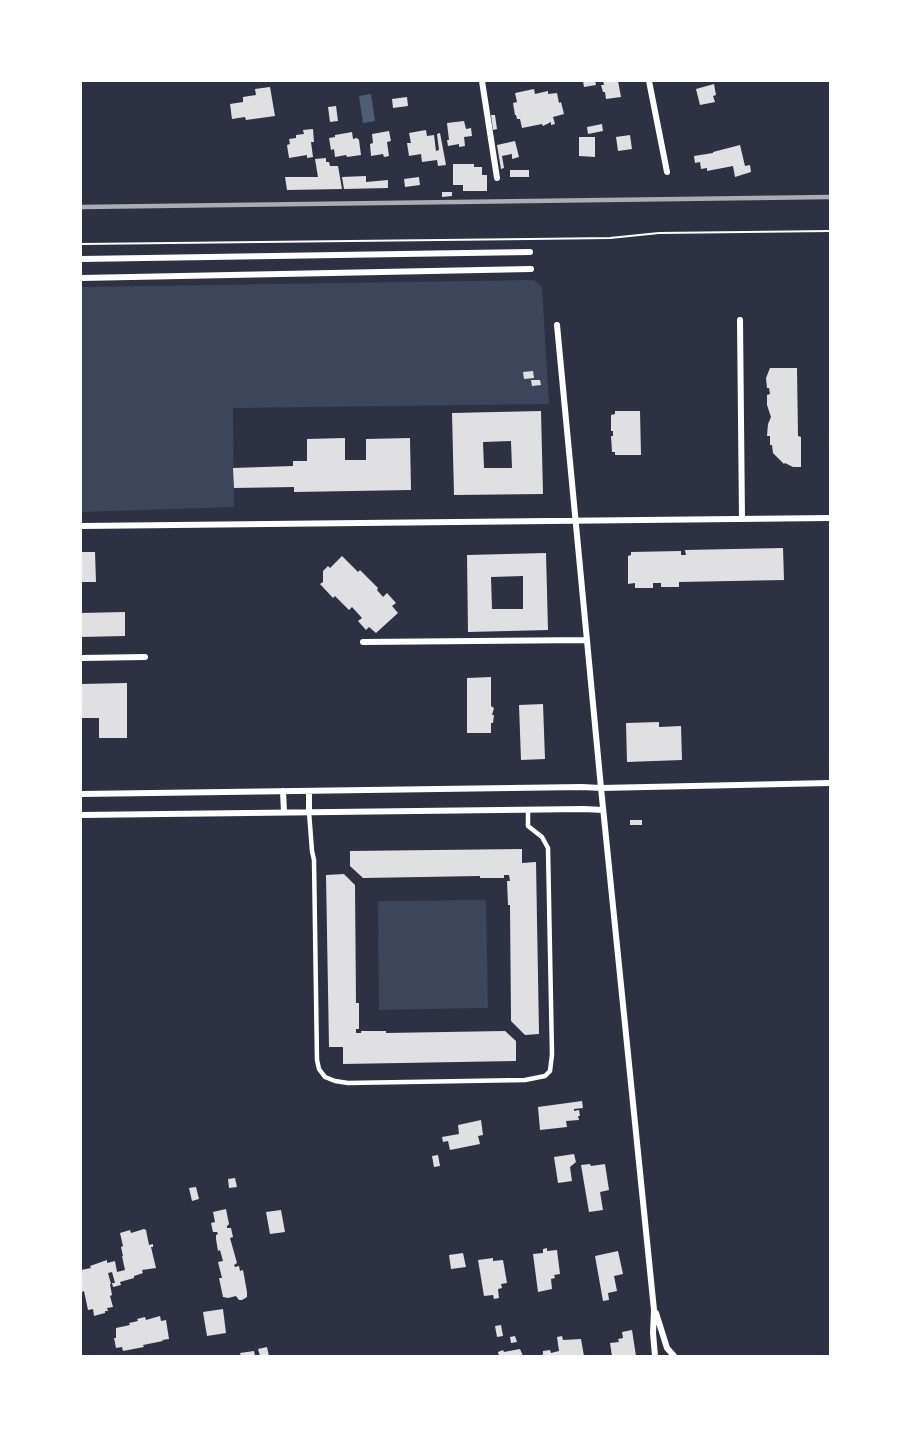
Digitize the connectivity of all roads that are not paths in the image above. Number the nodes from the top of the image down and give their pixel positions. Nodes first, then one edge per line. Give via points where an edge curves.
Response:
1 (483, 81) edge
2 (649, 81) edge
3 (667, 172) dead end
4 (497, 178) dead end
5 (530, 252) dead end
6 (81, 259) edge
7 (531, 269) dead end
8 (81, 278) edge
9 (740, 320) dead end
10 (557, 325) dead end
11 (830, 518) edge
12 (742, 519) junction
13 (576, 521) junction
14 (81, 526) edge
15 (587, 640) junction
16 (363, 642) dead end
17 (146, 657) dead end
18 (81, 658) edge
19 (830, 783) edge
20 (600, 788) junction
21 (283, 791) junction
22 (309, 791) junction
23 (81, 794) edge
24 (528, 810) junction
25 (603, 810) junction
26 (284, 812) junction
27 (309, 812) junction
28 (81, 815) edge
29 (654, 1310) junction
30 (655, 1356) edge
31 (674, 1356) edge

1 - 4 street
2 - 3 street
5 - 6 street
7 - 8 street
9 - 12 street
10 - 13 street
11 - 12 street
12 - 13 street
13 - 14 street
13 - 15 street
15 - 16 street
15 - 20 street
17 - 18 street
19 - 20 street
20 - 22 street
20 - 25 street
21 - 22 street
21 - 23 street
21 - 26 street
22 - 27 street
24 - 25 street
24 - 27 street
24 - 27 lane via 528,826 548,848 550,1071 545,1076 525,1080 348,1083 325,1077 317,1060 314,860
25 - 29 street
26 - 27 street
26 - 28 street
29 - 30 street
29 - 31 street via 667,1348

